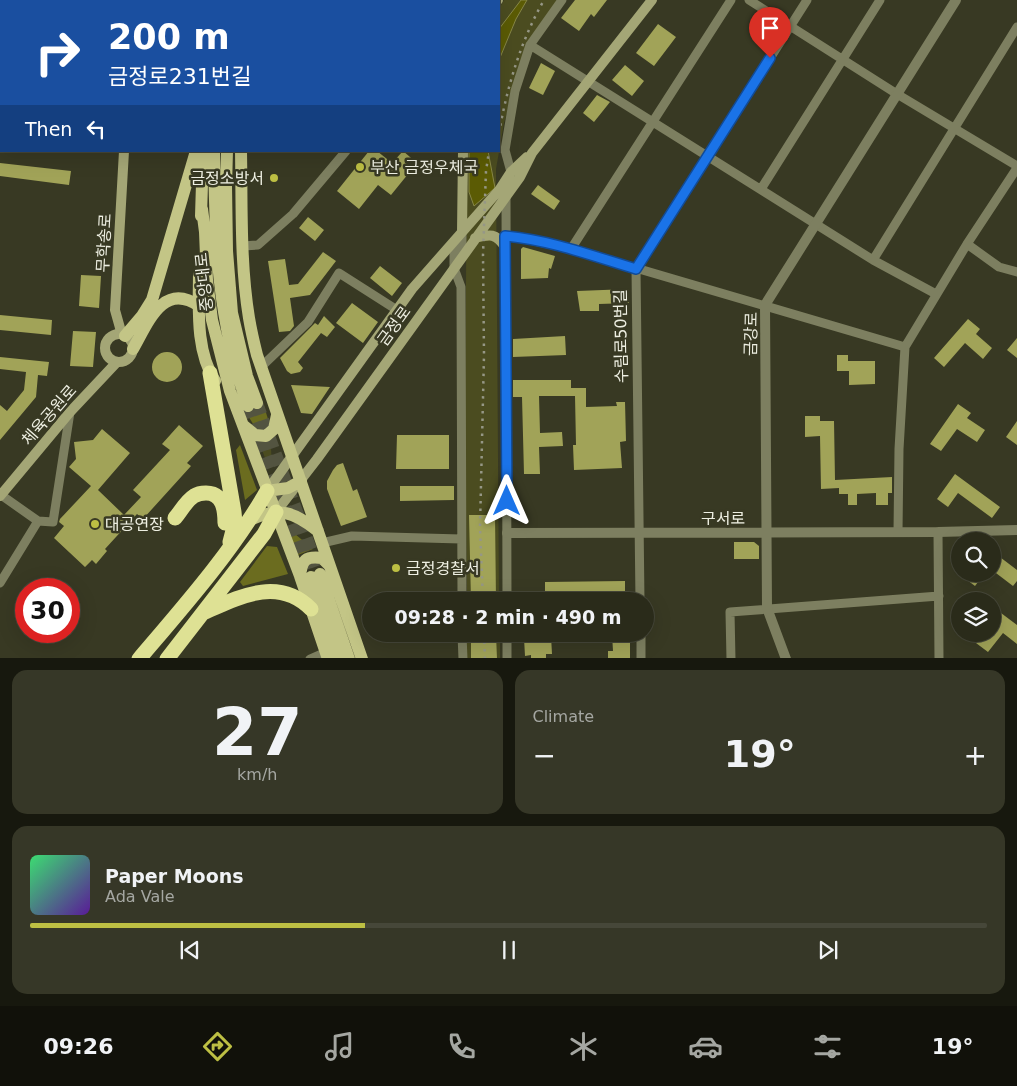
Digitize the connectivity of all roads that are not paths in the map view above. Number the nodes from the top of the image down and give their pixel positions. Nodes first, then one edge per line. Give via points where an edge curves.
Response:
1 (562, 0) edge
2 (652, 0) edge
3 (731, 0) edge
4 (749, 0) edge
5 (807, 0) edge
6 (880, 0) edge
7 (956, 0) edge
8 (790, 25) junction
9 (1017, 27) edge
10 (530, 45) junction
11 (843, 59) junction
12 (589, 81) junction
13 (897, 94) junction
14 (653, 122) junction
15 (954, 129) junction
16 (124, 152) edge
17 (196, 152) edge
18 (203, 152) edge
19 (214, 152) edge
20 (227, 152) edge
21 (241, 152) edge
22 (345, 152) edge
23 (463, 152) edge
24 (532, 153) junction
25 (708, 156) junction
26 (1017, 167) edge
27 (511, 172) junction
28 (761, 189) junction
29 (502, 197) junction
30 (202, 209) junction
31 (816, 224) junction
32 (463, 230) junction
33 (475, 238) junction
34 (505, 242) junction
35 (967, 244) junction
36 (243, 246) junction
37 (571, 249) junction
38 (873, 260) junction
39 (454, 268) junction
40 (636, 269) junction
41 (1017, 272) edge
42 (936, 294) junction
43 (765, 305) junction
44 (199, 306) junction
45 (115, 310) junction
46 (396, 310) junction
47 (124, 335) junction
48 (110, 338) junction
49 (905, 347) junction
50 (133, 349) junction
51 (108, 356) junction
52 (117, 362) junction
53 (261, 368) junction
54 (210, 374) junction
55 (102, 378) junction
56 (70, 412) junction
57 (277, 414) junction
58 (241, 422) junction
59 (292, 455) junction
60 (301, 481) junction
61 (267, 490) junction
62 (0, 495) edge
63 (276, 512) junction
64 (175, 518) dead end
65 (250, 520) junction
66 (38, 521) junction
67 (1017, 530) edge
68 (898, 532) junction
69 (938, 532) junction
70 (507, 533) junction
71 (638, 533) junction
72 (765, 533) junction
73 (320, 537) junction
74 (461, 539) junction
75 (220, 562) junction
76 (315, 573) junction
77 (0, 583) edge
78 (462, 592) edge
79 (507, 592) edge
80 (640, 592) edge
81 (939, 596) junction
82 (767, 608) junction
83 (311, 610) junction
84 (202, 613) junction
85 (157, 638) junction
86 (462, 642) edge
87 (507, 642) edge
88 (641, 642) edge
89 (327, 655) edge
90 (134, 658) edge
91 (140, 658) edge
92 (167, 658) edge
93 (310, 658) edge
94 (339, 658) edge
95 (349, 658) edge
96 (362, 658) edge
97 (463, 658) edge
98 (507, 658) edge
99 (641, 658) edge
100 (731, 658) edge
101 (786, 658) edge
102 (939, 658) edge

1 - 10 street
2 - 12 main road, 금정로
3 - 14 street
4 - 8 street
5 - 8 street, 수림로50번길
6 - 11 street
7 - 13 street, 금강로
8 - 11 street
8 - 25 street, 수림로50번길
9 - 15 street
10 - 12 street
10 - 27 street via 510,112 505,150
11 - 13 street
11 - 28 street
12 - 14 street
12 - 24 main road, 금정로
13 - 15 street
13 - 31 street, 금강로
14 - 25 street
14 - 37 street
15 - 26 street
15 - 38 street
16 - 45 main road, 무학송로
17 - 47 main road via 152,300
18 - 30 main road
19 - 20 main road, 중앙대로 via 216,255 223,317 238,380 252,404 232,313 227,251
21 - 36 main road
22 - 36 street via 293,214 258,245
23 - 32 main road
24 - 27 main road, 금정로
24 - 29 main road, 금정로 via 520,177
25 - 28 street
25 - 40 street, 수림로50번길
26 - 35 street
27 - 29 main road, 금정로
28 - 31 street
29 - 32 main road, 금정로
29 - 33 main road, 금정로
29 - 34 street
30 - 44 main road via 198,237
30 - 58 main road via 212,320
31 - 38 street
31 - 43 street, 금강로
32 - 39 street via 462,244 454,255
32 - 46 main road, 금정로
33 - 34 main road via 493,235
33 - 39 main road, 금정로
34 - 37 street via 521,238
34 - 70 street
35 - 41 street via 999,267
35 - 42 street
36 - 53 main road via 249,318
37 - 40 street
38 - 42 street
39 - 60 main road, 금정로
39 - 74 street via 462,287
40 - 43 street
40 - 71 street, 수림로50번길
42 - 49 street
43 - 49 street
43 - 72 street, 금강로
44 - 50 main road via 182,298 172,298 164,303 156,310
44 - 54 main road via 202,341
45 - 47 main road, 무학송로
45 - 48 main road
46 - 53 street via 339,273 308,322
46 - 59 main road, 금정로
47 - 48 main road
47 - 50 main road via 131,341
48 - 51 main road via 105,346
49 - 68 street
50 - 52 main road via 128,359
51 - 52 main road
51 - 55 main road, 체육공원로
52 - 55 main road, 체육공원로
53 - 57 main road
54 - 58 main road
54 - 75 highway via 235,517 230,542
55 - 56 main road, 체육공원로
56 - 62 main road, 체육공원로
56 - 66 street via 52,522
57 - 58 main road via 272,431 263,437 252,433
57 - 59 main road
58 - 61 main road
59 - 60 main road
59 - 61 main road, 금정로
60 - 61 main road via 288,488
60 - 63 main road, 금정로
60 - 73 main road
61 - 63 main road
61 - 65 highway
62 - 66 street
63 - 65 main road
63 - 73 main road via 293,515
63 - 76 main road
63 - 84 highway via 264,534
64 - 75 highway via 197,495 209,493 219,498 224,509 225,527
65 - 75 highway
66 - 77 street
67 - 69 street, 구서로
68 - 69 street, 구서로
68 - 72 street, 구서로
69 - 81 street
70 - 71 street, 구서로
70 - 79 street
71 - 72 street, 구서로
71 - 80 street, 수림로50번길
72 - 82 street, 금강로
73 - 74 street
73 - 76 main road
74 - 78 street
75 - 85 highway
76 - 83 main road
76 - 94 main road
76 - 95 main road
76 - 96 main road
81 - 82 street
81 - 102 street
82 - 100 street via 730,612
82 - 101 street, 금강로
83 - 84 highway via 292,596 262,592
83 - 89 main road
84 - 92 highway
85 - 90 highway
85 - 91 highway
86 - 97 street
87 - 98 street
88 - 99 street
89 - 93 street

